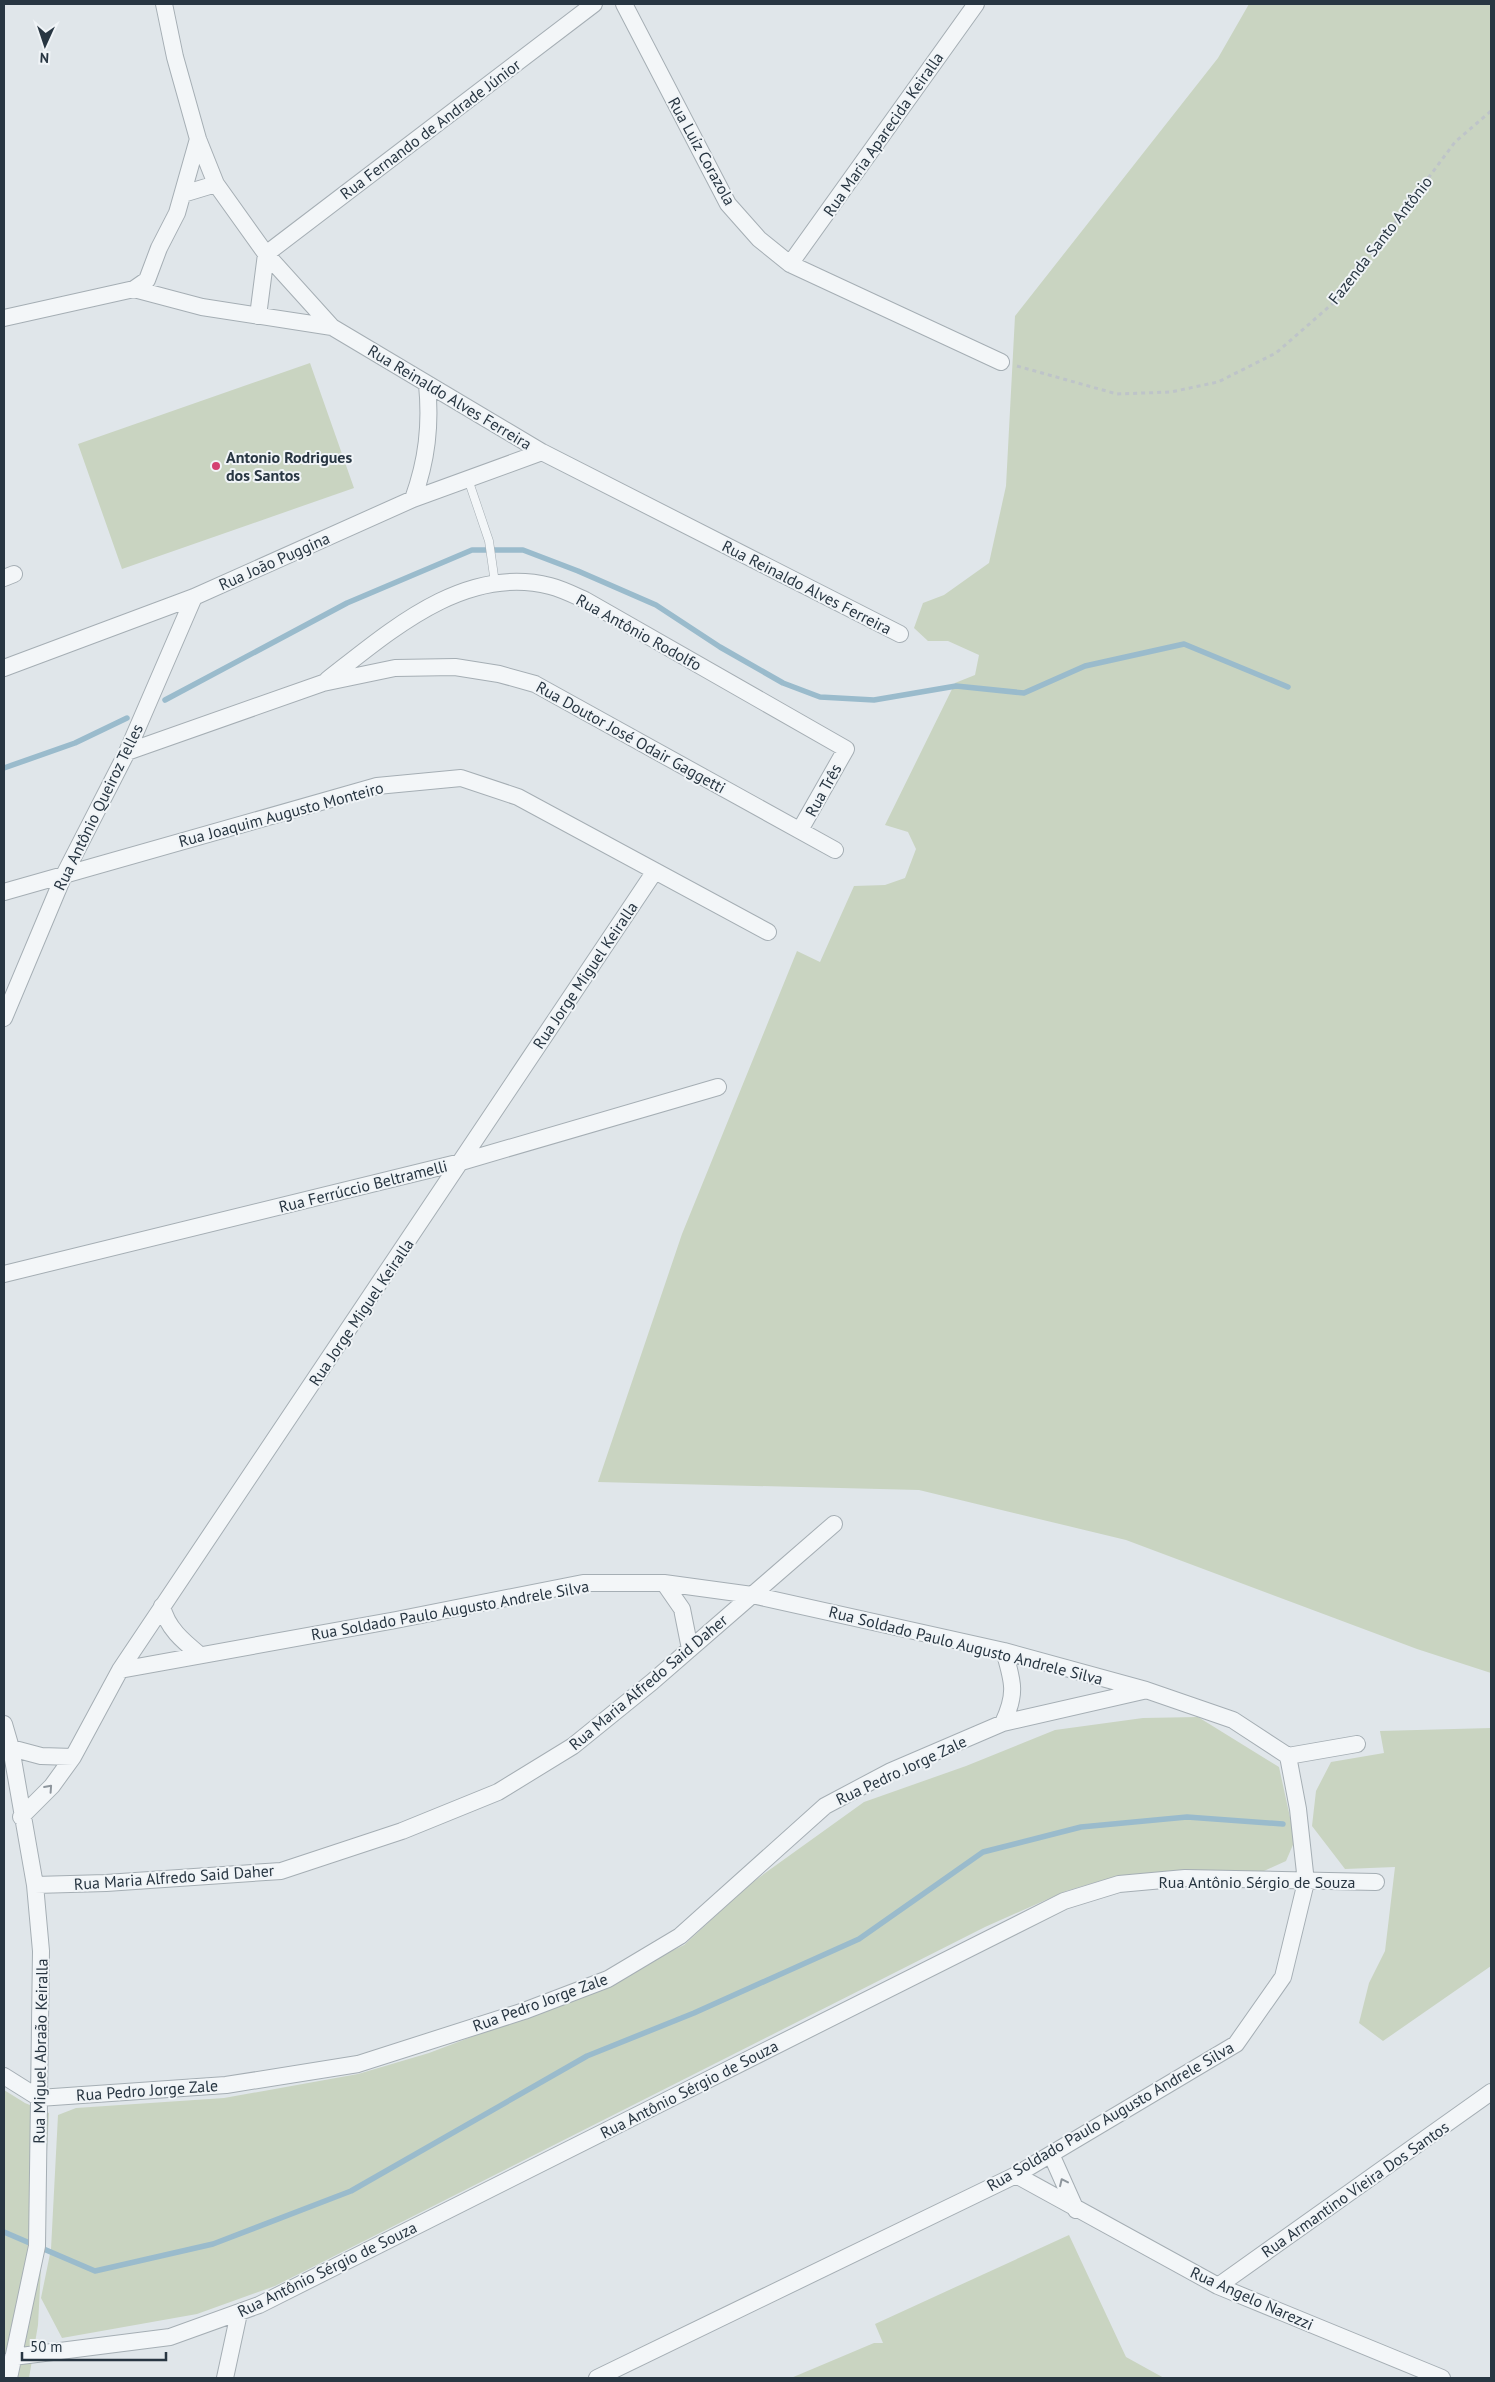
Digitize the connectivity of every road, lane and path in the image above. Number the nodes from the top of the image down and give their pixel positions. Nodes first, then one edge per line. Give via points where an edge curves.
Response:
1 (164, 4) edge
2 (594, 4) edge
3 (624, 4) edge
4 (976, 4) edge
5 (1491, 111) edge
6 (198, 139) junction
7 (216, 184) junction
8 (183, 194) junction
9 (266, 254) junction
10 (790, 264) junction
11 (134, 288) junction
12 (258, 316) junction
13 (4, 318) edge
14 (332, 327) junction
15 (1001, 362) joint
16 (427, 384) junction
17 (542, 452) junction
18 (468, 479) junction
19 (413, 498) junction
20 (495, 583) junction
21 (194, 597) junction
22 (900, 634) dead end
23 (4, 668) edge
24 (323, 683) junction
25 (846, 749) joint
26 (127, 752) junction
27 (800, 830) junction
28 (836, 850) dead end
29 (654, 871) junction
30 (64, 875) junction
31 (4, 892) edge
32 (768, 932) dead end
33 (4, 1018) edge
34 (718, 1087) dead end
35 (461, 1162) junction
36 (4, 1274) edge
37 (834, 1524) dead end
38 (664, 1583) junction
39 (752, 1595) junction
40 (162, 1606) junction
41 (690, 1649) junction
42 (1004, 1651) junction
43 (200, 1656) junction
44 (120, 1670) junction
45 (1146, 1690) junction
46 (1003, 1723) junction
47 (4, 1724) edge
48 (1358, 1744) dead end
49 (11, 1748) junction
50 (74, 1756) junction
51 (1288, 1756) junction
52 (21, 1816) junction
53 (1306, 1882) junction
54 (1376, 1882) dead end
55 (35, 1886) junction
56 (4, 2076) edge
57 (1491, 2092) edge
58 (39, 2098) junction
59 (1050, 2154) junction
60 (1016, 2175) junction
61 (1076, 2210) junction
62 (1218, 2286) junction
63 (238, 2313) junction
64 (13, 2357) junction
65 (624, 2372) edge
66 (8, 2378) edge
67 (225, 2378) edge
68 (597, 2378) edge
69 (1442, 2378) edge

1 - 6 street, Rua Reinaldo Alves Ferreira
2 - 9 street, Rua Fernando de Andrade Júnior
3 - 10 street, Rua Luíz Corazola via 728,204 759,239
4 - 10 street, Rua Maria Aparecida Keiralla
5 - 15 path, Fazenda Santo Antônio via 1455,142 1339,298 1276,354 1218,382 1171,392 1117,394
6 - 7 street, Rua Reinaldo Alves Ferreira
6 - 8 street
7 - 8 street
7 - 9 street, Rua Reinaldo Alves Ferreira
8 - 11 street via 147,280
9 - 12 street
9 - 14 street, Rua Reinaldo Alves Ferreira
10 - 15 street, Rua Luíz Corazola
11 - 12 street via 202,307
11 - 13 street
12 - 14 street
14 - 16 street, Rua Reinaldo Alves Ferreira
16 - 17 street, Rua Reinaldo Alves Ferreira
16 - 19 street via 429,430 423,469
17 - 18 street, Rua João Puggina
17 - 22 street, Rua Reinaldo Alves Ferreira
18 - 19 street, Rua João Puggina
18 - 20 lane via 489,541
19 - 21 street, Rua João Puggina
20 - 24 street, Rua Antônio Rodolfo via 465,591 405,620
20 - 25 street, Rua Antônio Rodolfo via 550,586 586,600
21 - 23 street, Rua João Puggina
21 - 26 street, Rua Antônio Queiroz Telles
24 - 26 street, Rua Doutor José Odair Gaggetti
24 - 27 street, Rua Doutor José Odair Gaggetti via 395,668 455,667 535,684
25 - 27 street, Rua Três
26 - 30 street, Rua Antônio Queiroz Telles
27 - 28 street, Rua Doutor José Odair Gaggetti
29 - 30 street, Rua Joaquim Augusto Monteiro via 518,796 461,778 377,786
29 - 32 street, Rua Joaquim Augusto Monteiro
29 - 35 street, Rua Jorge Miguel Keiralla
30 - 31 street, Rua Joaquim Augusto Monteiro
30 - 33 street, Rua Antônio Queiroz Telles
34 - 35 street, Rua Ferrúccio Beltramelli
35 - 36 street, Rua Ferrúccio Beltramelli
35 - 40 street, Rua Jorge Miguel Keiralla
37 - 39 street, Rua Maria Alfredo Said Daher
38 - 39 street, Rua Soldado Paulo Augusto Andrele Silva
38 - 41 street via 682,1609
38 - 43 street, Rua Soldado Paulo Augusto Andrele Silva via 583,1583
39 - 41 street, Rua Maria Alfredo Said Daher
39 - 42 street, Rua Soldado Paulo Augusto Andrele Silva
40 - 43 street via 165,1620
40 - 44 street, Rua Jorge Miguel Keiralla
41 - 55 street, Rua Maria Alfredo Said Daher via 573,1746 498,1792 402,1831 281,1871
42 - 45 street, Rua Soldado Paulo Augusto Andrele Silva
42 - 46 street via 1012,1678 1012,1702
43 - 44 street, Rua Soldado Paulo Augusto Andrele Silva
44 - 50 street, Rua Jorge Miguel Keiralla
45 - 46 street, Rua Pedro Jorge Zale
45 - 51 street, Rua Soldado Paulo Augusto Andrele Silva via 1233,1720
46 - 58 street, Rua Pedro Jorge Zale via 891,1771 825,1806 680,1936 608,1979 524,2011 358,2064 226,2085
47 - 49 street, Rua Miguel Abraão Keiralla
48 - 51 street
49 - 50 street via 41,1756
49 - 52 street, Rua Miguel Abraão Keiralla
52 -> 50 street, Rua Jorge Miguel Keiralla via 52,1786
51 - 53 street, Rua Soldado Paulo Augusto Andrele Silva
52 - 55 street, Rua Miguel Abraão Keiralla
53 - 54 street, Rua Antônio Sérgio de Souza
53 - 59 street, Rua Soldado Paulo Augusto Andrele Silva via 1283,1977 1236,2044
53 - 63 street, Rua Antônio Sérgio de Souza via 1185,1878 1119,1884 1064,1900
55 - 58 street, Rua Miguel Abraão Keiralla via 41,1951
56 - 58 street
57 - 62 street, Rua Armantino Vieira Dos Santos
58 - 64 street, Rua Miguel Abraão Keiralla via 37,2246
59 - 60 street, Rua Soldado Paulo Augusto Andrele Silva
61 -> 59 street
60 - 61 street, Rua Angelo Narezzi
60 - 65 street, Rua Soldado Paulo Augusto Andrele Silva
61 - 62 street, Rua Angelo Narezzi
62 - 69 street, Rua Angelo Narezzi
63 - 64 street, Rua Antônio Sérgio de Souza via 170,2337
63 - 67 street
64 - 66 street, Rua Miguel Abraão Keiralla
65 - 68 street, Rua Soldado Paulo Augusto Andrele Silva

